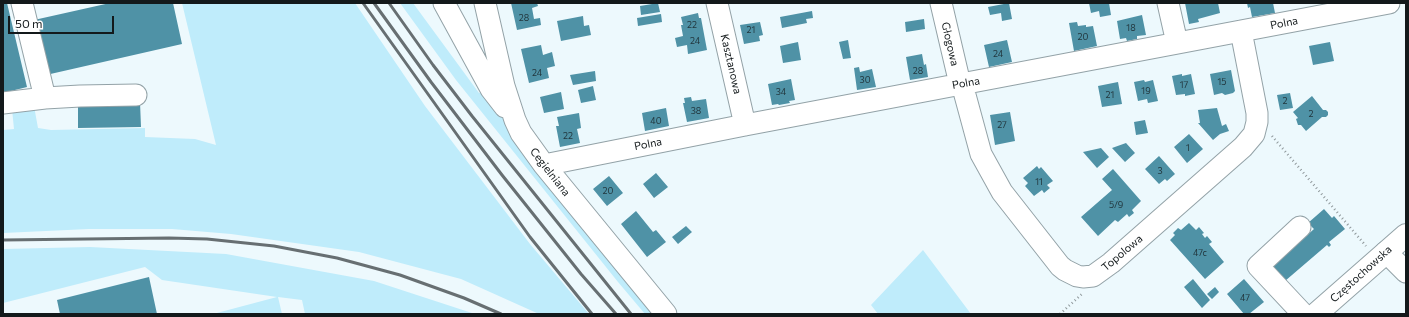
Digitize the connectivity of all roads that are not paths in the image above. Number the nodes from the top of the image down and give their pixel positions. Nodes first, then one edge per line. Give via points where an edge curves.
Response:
1 (22, 3) edge
2 (444, 3) edge
3 (486, 3) edge
4 (717, 3) edge
5 (941, 3) edge
6 (1168, 3) edge
7 (1388, 3) edge
8 (1241, 31) junction
9 (1177, 44) junction
10 (961, 84) junction
11 (136, 95) dead end
12 (45, 98) junction
13 (3, 103) edge
14 (515, 120) junction
15 (745, 125) junction
16 (544, 165) junction
17 (1300, 227) dead end
18 (1406, 234) edge
19 (1377, 250) junction
20 (1406, 272) edge
21 (666, 314) edge
22 (1303, 314) edge
23 (1316, 314) edge

1 - 12 street
2 - 14 street via 491,89
3 - 14 street, Cegielniana via 504,86
4 - 15 street, Kasztanowa
5 - 10 street, Głogowa
6 - 9 street
7 - 8 street, Polna
8 - 9 street, Polna
8 - 10 street, Topolowa via 1256,105 1258,122 1254,134 1243,147 1111,264 1093,276 1077,276 1060,266 1002,192 986,165
9 - 10 street, Polna
10 - 15 street, Polna
11 - 12 street
12 - 13 street
14 - 16 street, Cegielniana
15 - 16 street, Polna
16 - 21 street, Cegielniana
17 - 22 street via 1258,266
18 - 19 main road, Częstochowska
19 - 20 street
19 - 23 main road, Częstochowska

